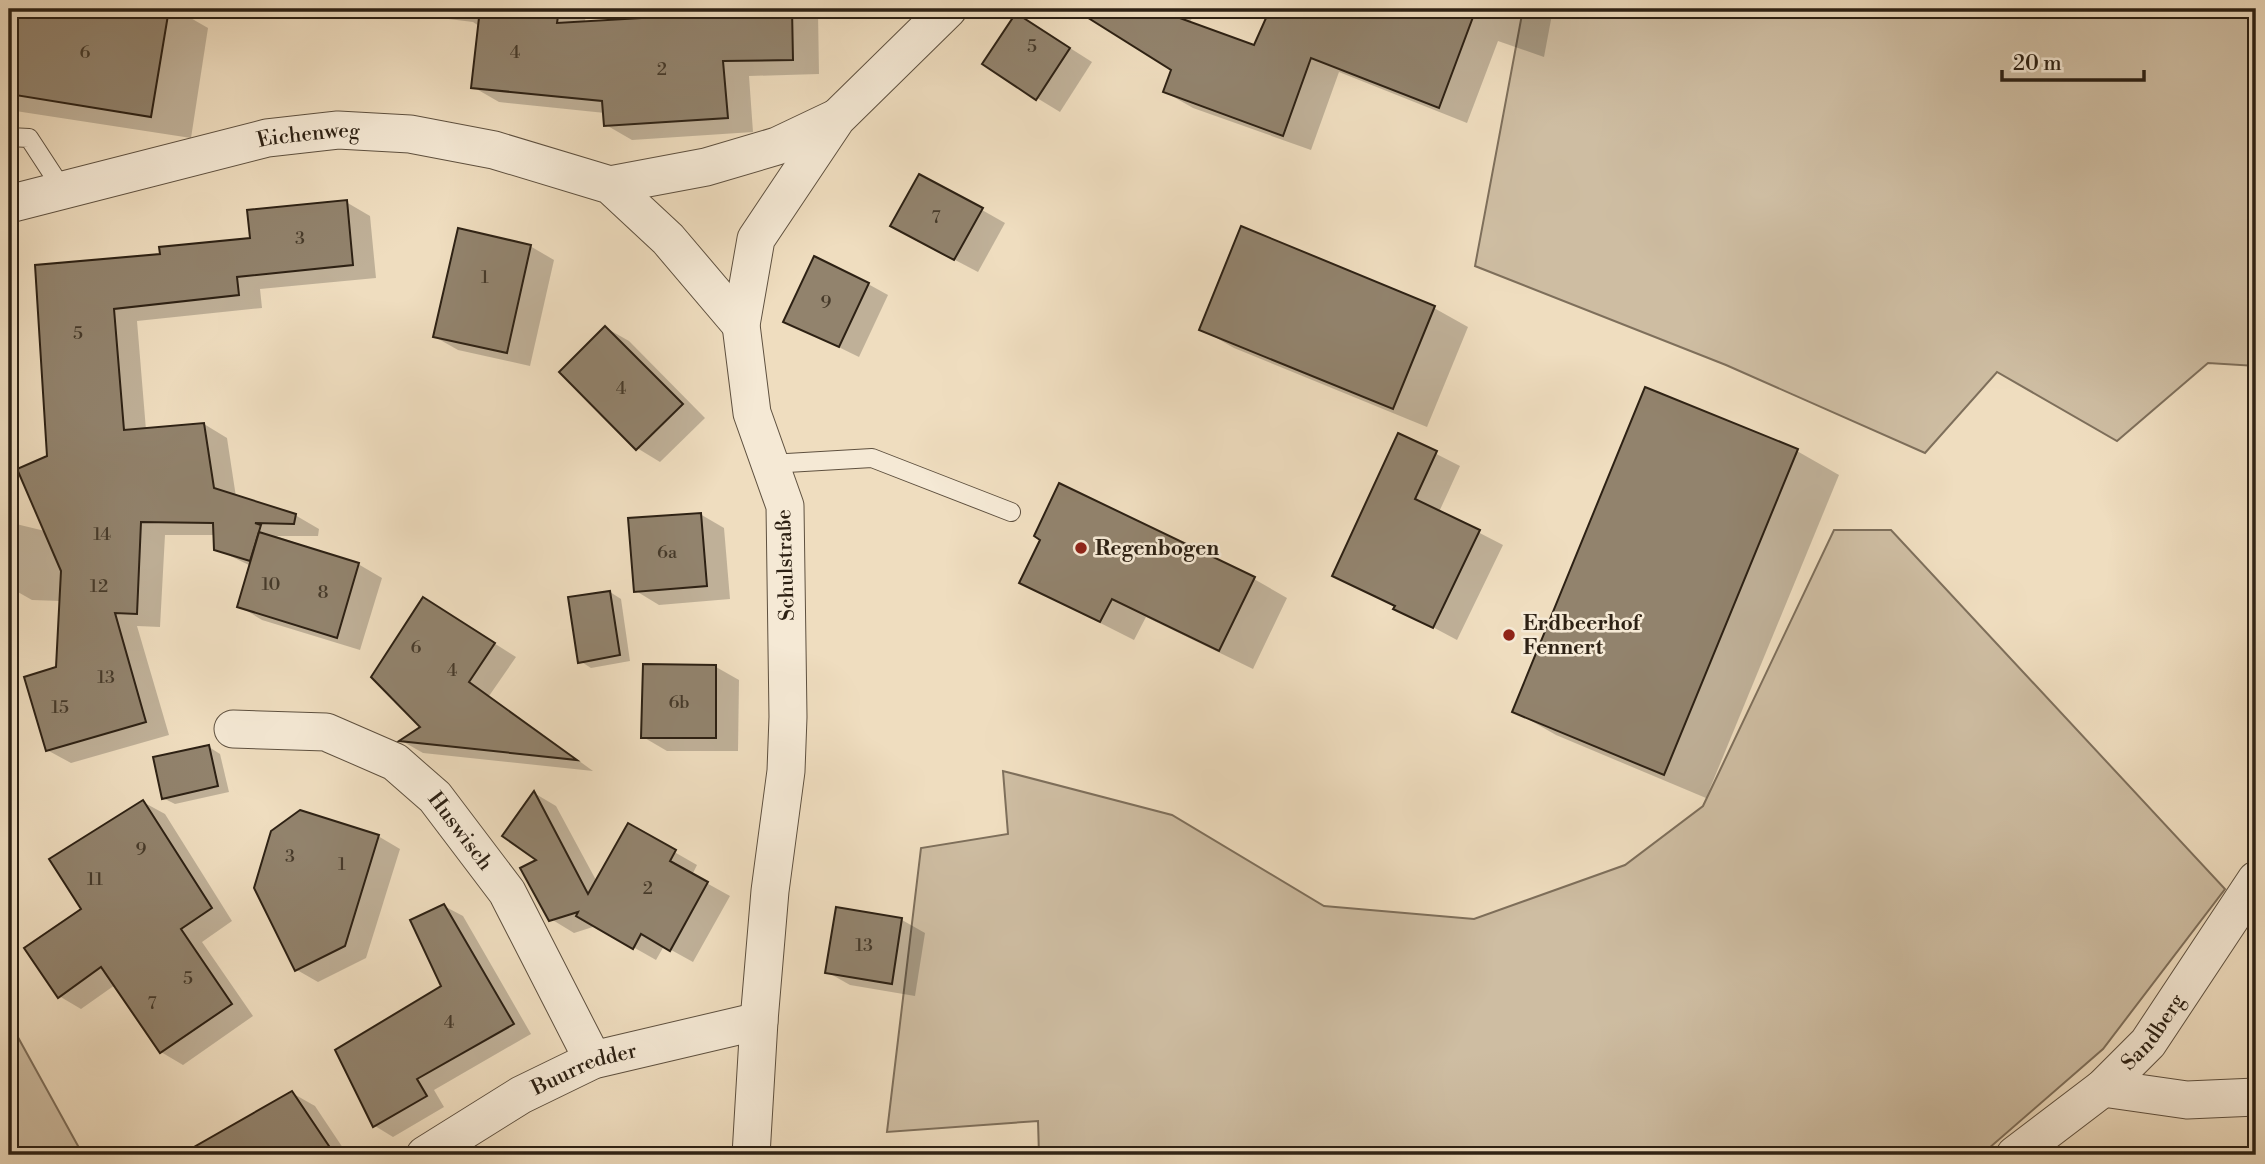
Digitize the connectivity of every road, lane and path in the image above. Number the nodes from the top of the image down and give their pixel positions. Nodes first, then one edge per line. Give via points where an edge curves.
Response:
1 (948, 9) edge
2 (838, 118) junction
3 (9, 137) edge
4 (610, 185) junction
5 (63, 190) junction
6 (9, 204) edge
7 (741, 325) junction
8 (770, 464) junction
9 (1011, 512) dead end
10 (233, 729) dead end
11 (2256, 880) edge
12 (759, 1021) junction
13 (593, 1060) junction
14 (2103, 1087) junction
15 (2256, 1097) edge
16 (425, 1155) edge
17 (751, 1155) edge
18 (2015, 1155) edge

1 - 2 street, Schulstraße
2 - 4 street, Eichenweg via 777,146
2 - 7 street, Schulstraße via 756,239
3 - 5 lane via 29,138
4 - 5 street, Eichenweg via 482,148 410,134 338,130 267,138
4 - 7 street, Eichenweg via 668,239
5 - 6 street, Eichenweg
7 - 8 street, Schulstraße via 752,413
8 - 9 lane via 872,458
8 - 12 street, Schulstraße via 785,506 788,717
10 - 13 street, Huswisch via 326,732 395,762 435,797 506,892
11 - 14 street, Sandberg via 2148,1042
12 - 13 street, Buurredder
12 - 17 street, Schulstraße
13 - 16 street, Buurredder via 521,1095
14 - 15 street via 2187,1100
14 - 18 street, Sandberg

